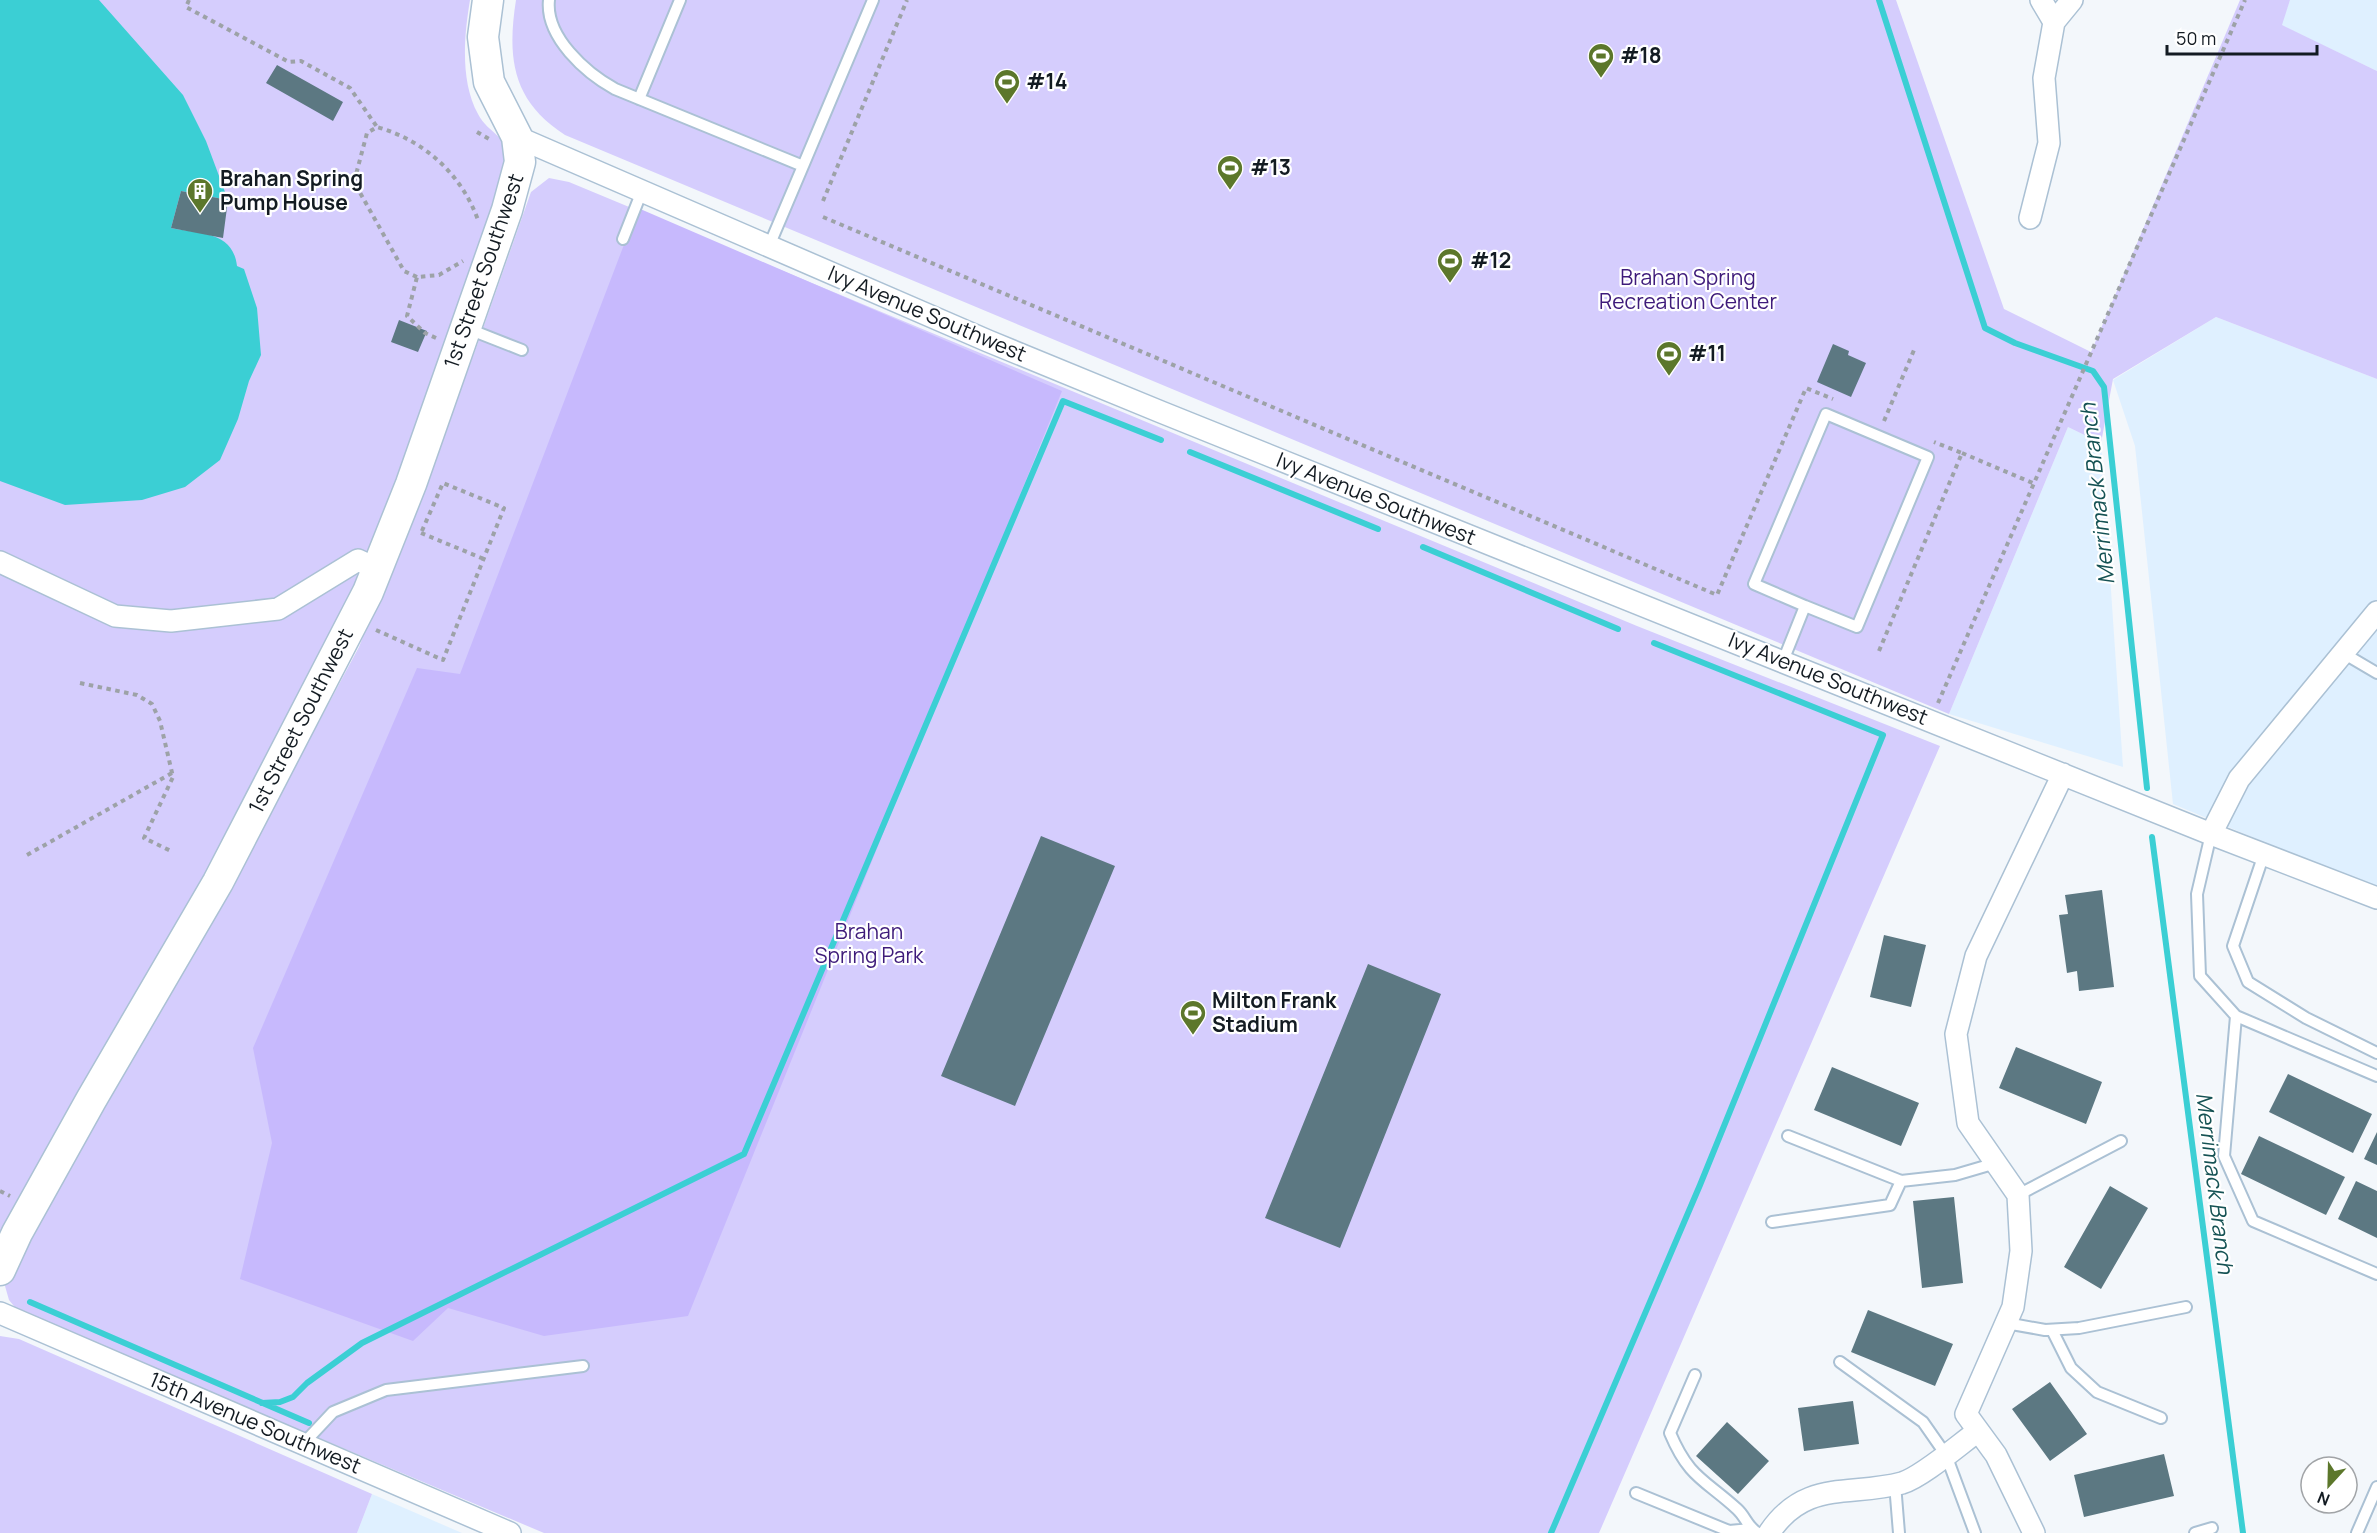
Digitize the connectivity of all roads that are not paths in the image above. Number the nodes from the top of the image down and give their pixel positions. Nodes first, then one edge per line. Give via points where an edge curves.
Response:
1 (488, 0) edge
2 (549, 0) edge
3 (680, 0) edge
4 (873, 0) edge
5 (2041, 0) edge
6 (2072, 0) edge
7 (2054, 22) junction
8 (639, 99) junction
9 (517, 137) junction
10 (803, 166) junction
11 (642, 192) junction
12 (2030, 218) dead end
13 (623, 239) dead end
14 (769, 246) junction
15 (462, 339) junction
16 (522, 350) dead end
17 (0, 562) edge
18 (377, 569) junction
19 (1805, 606) junction
20 (2377, 612) edge
21 (2343, 653) junction
22 (1783, 661) junction
23 (2377, 672) edge
24 (2063, 774) junction
25 (2211, 834) junction
26 (2264, 854) junction
27 (2377, 898) edge
28 (2236, 1016) junction
29 (2377, 1053) edge
30 (2377, 1076) edge
31 (1788, 1136) dead end
32 (2121, 1141) dead end
33 (1996, 1163) junction
34 (1901, 1181) junction
35 (2018, 1195) junction
36 (1772, 1222) dead end
37 (0, 1270) edge
38 (2377, 1274) edge
39 (2186, 1307) dead end
40 (0, 1313) edge
41 (2006, 1323) junction
42 (2052, 1330) junction
43 (1840, 1362) dead end
44 (583, 1366) dead end
45 (1695, 1375) dead end
46 (2161, 1418) dead end
47 (1978, 1431) junction
48 (303, 1444) junction
49 (1946, 1455) junction
50 (1894, 1484) junction
51 (2377, 1487) edge
52 (1636, 1493) dead end
53 (2212, 1528) dead end
54 (498, 1531) edge
55 (1759, 1532) edge
56 (1899, 1533) edge
57 (1975, 1533) edge
58 (2034, 1533) edge
59 (2195, 1533) edge
60 (2357, 1533) edge

1 - 9 street via 483,37 489,82
2 - 8 lane via 548,10 573,58 592,77
3 - 8 lane
4 - 10 lane
5 - 7 street
6 - 7 street
7 - 12 street via 2044,78 2049,143
8 - 10 lane
9 - 11 street, Ivy Avenue Southwest
9 - 15 street, 1st Street Southwest via 518,172
10 - 14 lane
11 - 13 lane
11 - 14 street, Ivy Avenue Southwest
14 - 22 street, Ivy Avenue Southwest via 1150,408
15 - 16 lane
15 - 18 street, 1st Street Southwest via 408,528
17 - 18 street via 115,616 171,621 278,609 358,560
18 - 37 street, 1st Street Southwest via 218,882 91,1100
19 - 19 lane via 1857,627 1928,457 1826,414 1754,584
19 - 22 lane
20 - 21 street
21 - 23 lane
21 - 25 street via 2238,779
22 - 24 street, Ivy Avenue Southwest
24 - 25 street, Ivy Avenue Southwest
24 - 33 street via 1976,956 1956,1034 1968,1123
25 - 26 street, Ivy Avenue Southwest
25 - 28 lane via 2198,894 2200,976
26 - 27 street, Ivy Avenue Southwest
26 - 29 lane via 2233,946 2248,982 2306,1018
28 - 30 lane
28 - 38 lane via 2224,1156 2253,1221
31 - 34 lane
32 - 35 lane
33 - 34 lane via 1954,1175
33 - 35 street
34 - 36 lane via 1890,1205
35 - 41 street via 2021,1251 2013,1307
39 - 42 lane
40 - 48 street, 15th Avenue Southwest
41 - 42 lane
41 - 47 street via 1966,1414
42 - 46 lane via 2071,1368 2097,1392
43 - 49 lane via 1923,1422
44 - 48 lane via 386,1390 333,1412
45 - 55 lane via 1670,1433 1680,1458 1704,1485 1739,1510
47 - 49 street
47 - 58 street via 1996,1455
48 - 54 street, 15th Avenue Southwest
49 - 50 street
49 - 57 lane
50 - 55 street via 1814,1495
50 - 56 lane
51 - 60 lane
52 - 55 lane via 1729,1531
53 - 59 lane

